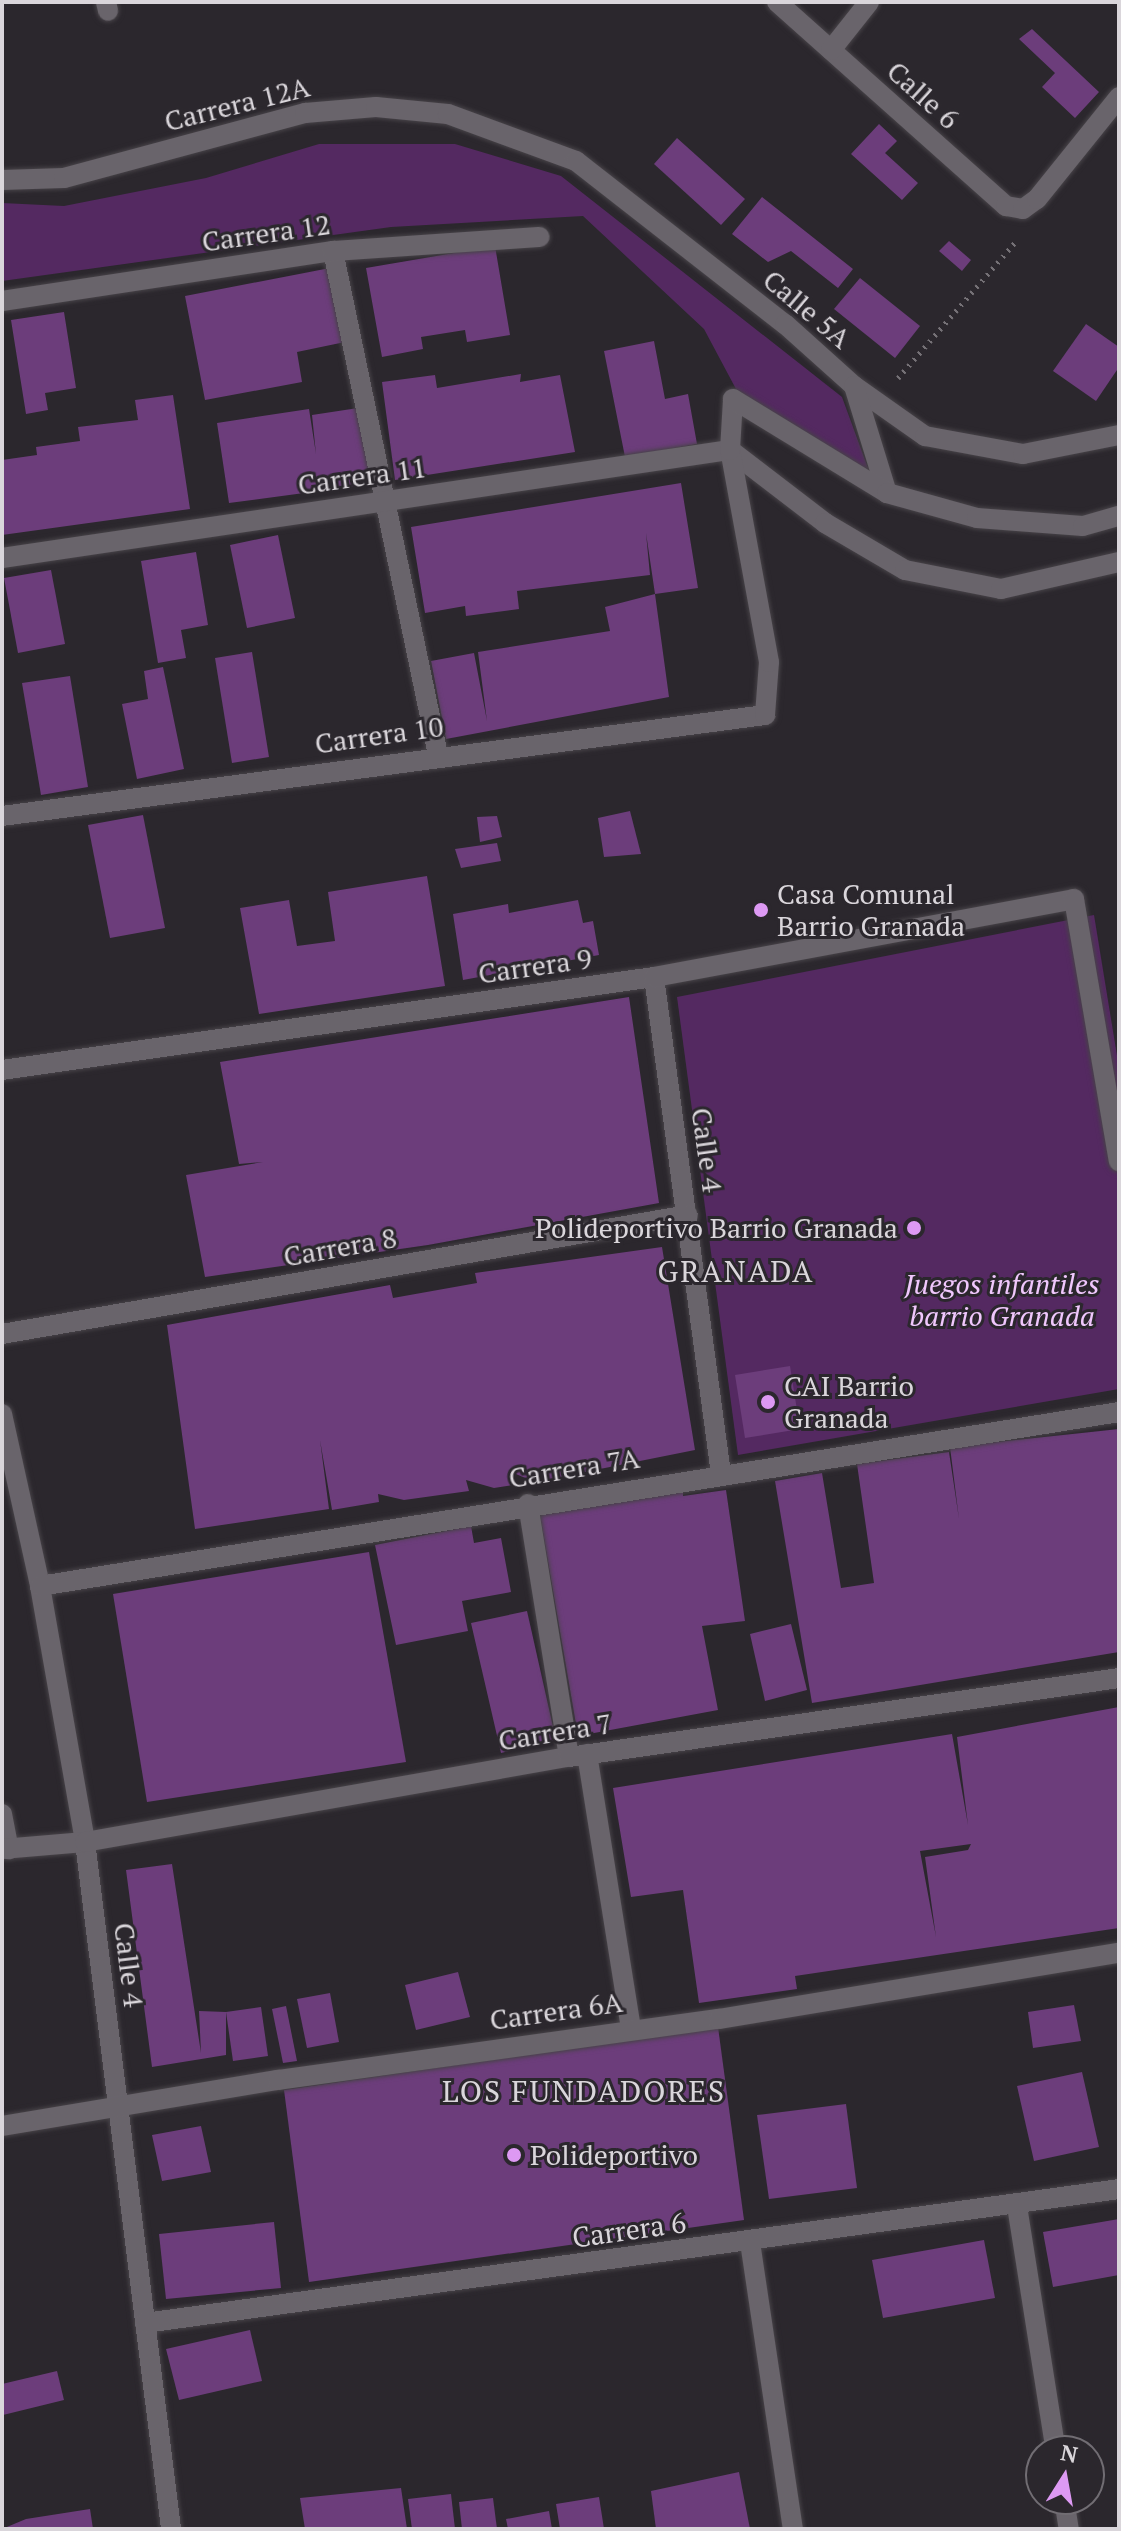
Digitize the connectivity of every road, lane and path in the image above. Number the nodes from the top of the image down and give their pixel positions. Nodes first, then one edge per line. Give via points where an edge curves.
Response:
1 (777, 2) edge
2 (869, 2) edge
3 (831, 50) junction
4 (1119, 97) edge
5 (576, 161) joint
6 (2, 180) edge
7 (1030, 204) junction
8 (540, 237) dead end
9 (333, 251) junction
10 (2, 301) edge
11 (854, 386) junction
12 (876, 402) junction
13 (1119, 435) edge
14 (730, 450) junction
15 (887, 493) junction
16 (384, 501) junction
17 (1119, 516) edge
18 (2, 558) edge
19 (1119, 562) edge
20 (438, 755) junction
21 (2, 816) edge
22 (654, 977) junction
23 (2, 1070) edge
24 (1119, 1161) edge
25 (688, 1215) junction
26 (2, 1334) edge
27 (1119, 1412) edge
28 (2, 1414) edge
29 (721, 1474) junction
30 (528, 1504) junction
31 (40, 1586) junction
32 (1119, 1678) edge
33 (578, 1755) junction
34 (2, 1814) edge
35 (85, 1842) junction
36 (5, 1849) edge
37 (1119, 1953) edge
38 (631, 2028) junction
39 (119, 2108) junction
40 (2, 2126) edge
41 (1119, 2189) edge
42 (1017, 2206) junction
43 (750, 2242) junction
44 (145, 2323) junction
45 (1053, 2435) edge
46 (171, 2529) edge
47 (793, 2529) edge

1 - 3 street, Calle 6
2 - 3 street
3 - 7 street, Calle 6 via 1006,206
4 - 7 street
5 - 6 street, Carrera 12A via 448,114 376,107 305,113 64,178
5 - 11 street, Calle 5A via 785,324
7 - 12 path via 1015,246
8 - 9 street, Carrera 12
9 - 10 street, Carrera 12
9 - 16 street
11 - 12 street, Calle 5A
11 - 15 street
12 - 13 street, Calle 5A via 925,436 1023,454
14 - 15 street via 733,399
14 - 16 street, Carrera 11
14 - 19 street via 825,523 905,570 1001,589
14 - 20 street, Carrera 10 via 769,662 765,715
15 - 17 street via 977,518 1083,526
16 - 18 street, Carrera 11
16 - 20 street
20 - 21 street, Carrera 10
22 - 23 street, Carrera 9
22 - 24 street, Carrera 9 via 1074,899
22 - 25 street, Calle 4
25 - 26 street, Carrera 8
25 - 29 street, Calle 4
27 - 29 street, Carrera 7A
28 - 31 street, Calle 4
29 - 30 street, Carrera 7A
30 - 31 street, Carrera 7A
30 - 33 street
31 - 35 street, Calle 4
32 - 33 street, Carrera 7
33 - 35 street, Carrera 7
33 - 38 street
34 - 36 street
35 - 36 street, Carrera 7
35 - 39 street, Calle 4
37 - 38 street, Carrera 6A via 719,2019
38 - 39 street, Carrera 6A
39 - 40 street, Carrera 6A
39 - 44 street, Calle 4
41 - 42 street, Carrera 6
42 - 43 street, Carrera 6
42 - 45 street
43 - 44 street, Carrera 6
43 - 47 street
44 - 46 street, Calle 4

